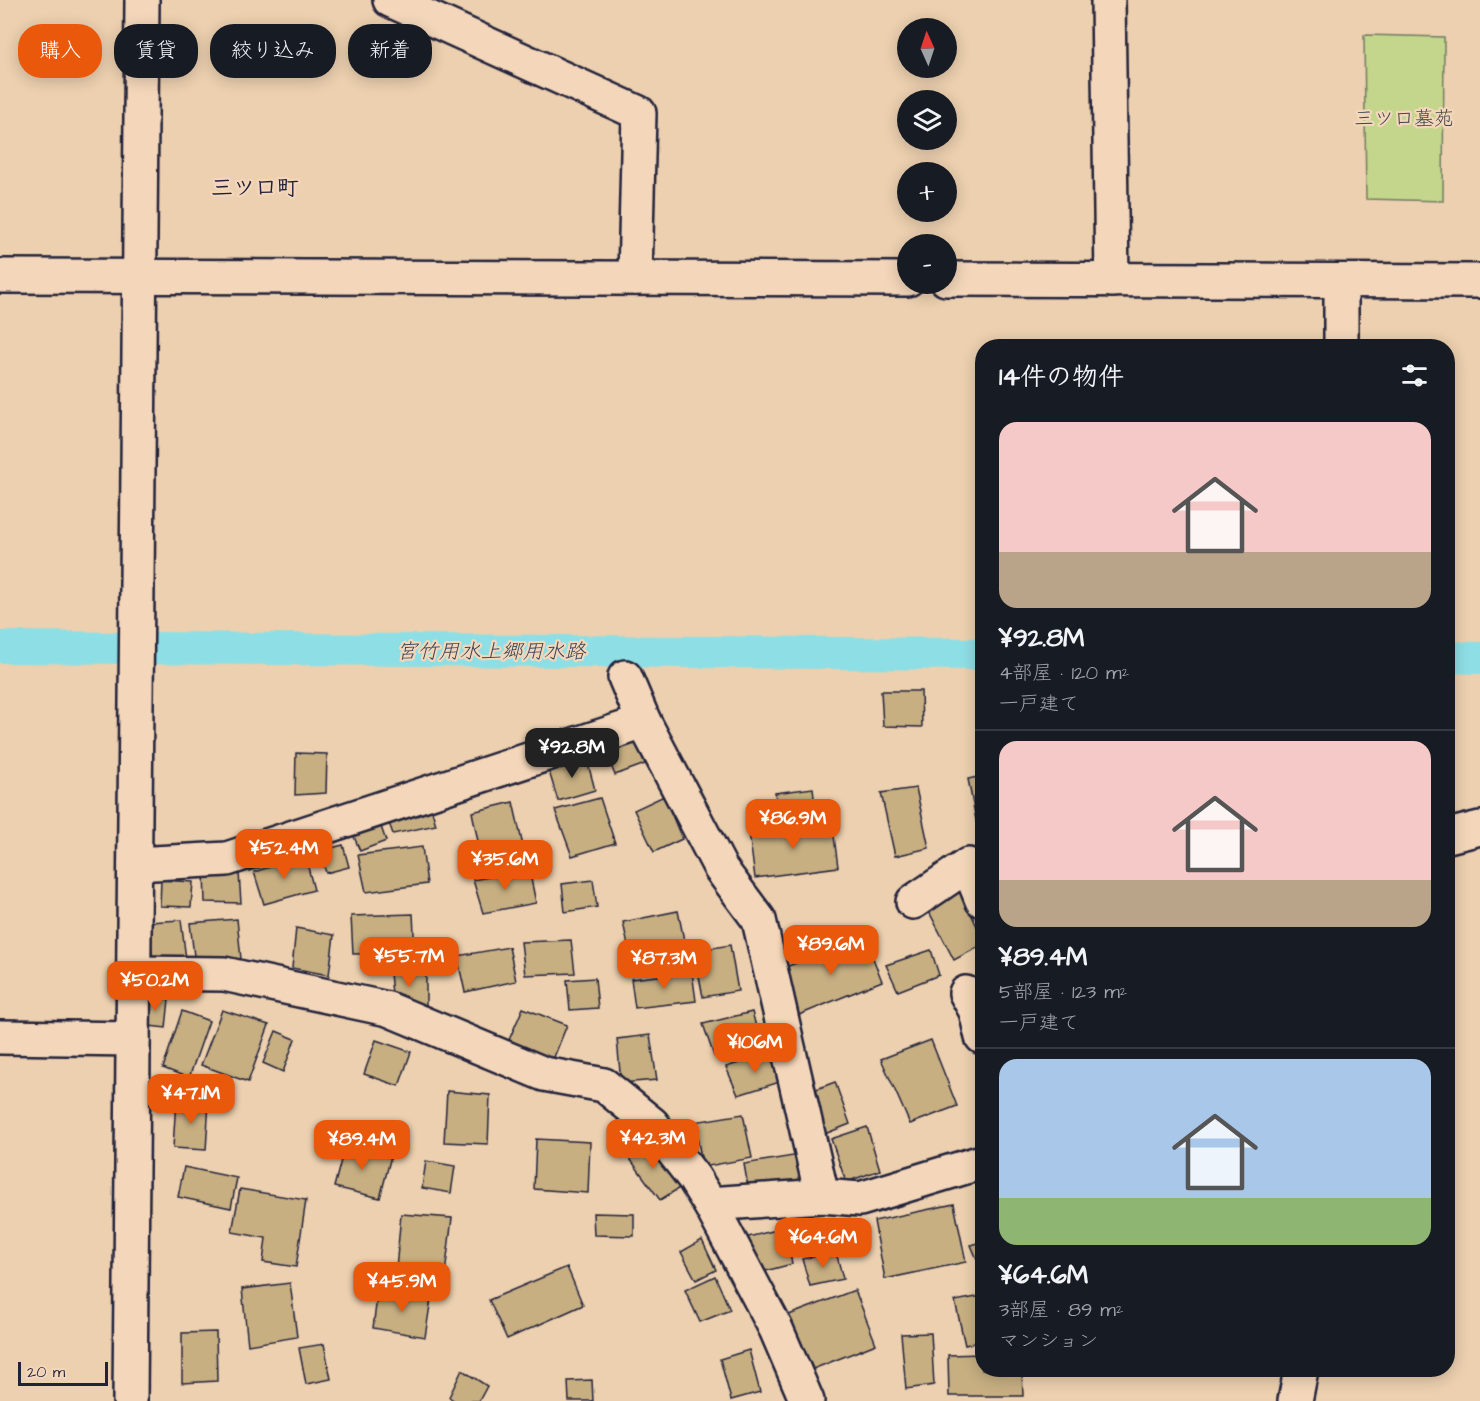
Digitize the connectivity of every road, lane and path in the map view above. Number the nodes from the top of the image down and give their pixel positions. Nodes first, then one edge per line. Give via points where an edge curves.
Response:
1 (142, 0) edge
2 (390, 0) edge
3 (1108, 0) edge
4 (0, 276) edge
5 (140, 277) junction
6 (635, 278) junction
7 (897, 279) edge
8 (957, 279) edge
9 (1112, 280) junction
10 (1341, 281) junction
11 (1480, 281) edge
12 (1341, 339) edge
13 (625, 678) dead end
14 (644, 722) junction
15 (1480, 828) edge
16 (1455, 834) edge
17 (135, 864) junction
18 (975, 882) edge
19 (913, 902) dead end
20 (134, 973) junction
21 (0, 1037) edge
22 (133, 1039) junction
23 (975, 1164) edge
24 (822, 1196) junction
25 (710, 1204) junction
26 (1300, 1377) edge
27 (130, 1401) edge
28 (807, 1401) edge
29 (1295, 1401) edge

1 - 5 street
2 - 6 street via 639,113
3 - 9 street
4 - 5 street
5 - 6 street
5 - 17 street
6 - 7 street
8 - 9 street
9 - 10 street
10 - 11 street
10 - 12 street
13 - 14 street
14 - 17 street via 227,859
14 - 24 street via 721,870 759,920
15 - 16 street
17 - 20 street
18 - 19 street via 968,865
20 - 22 street
20 - 25 street via 224,974 388,1009 544,1074 604,1085 652,1124
21 - 22 street
22 - 27 street
23 - 24 street via 860,1199
24 - 25 street
25 - 28 street via 776,1329
26 - 29 street

